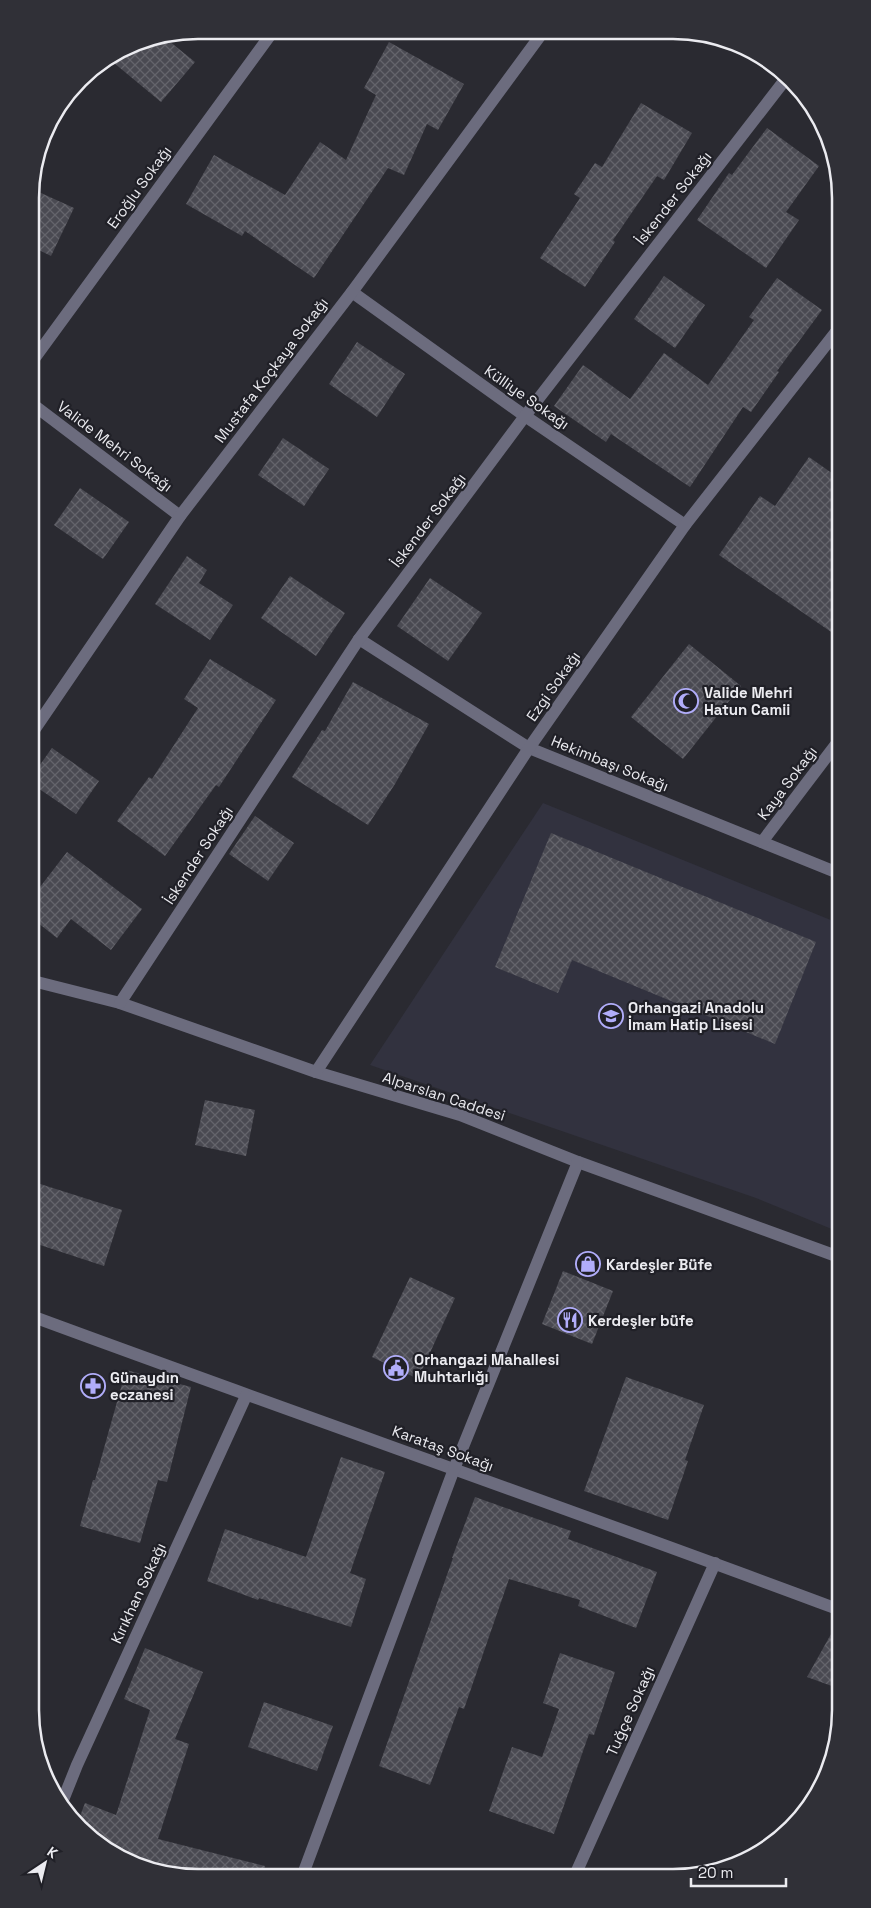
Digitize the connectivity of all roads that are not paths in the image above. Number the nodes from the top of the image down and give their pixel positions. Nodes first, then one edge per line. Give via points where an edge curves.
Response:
1 (267, 39) edge
2 (538, 39) edge
3 (783, 82) edge
4 (352, 292) junction
5 (832, 337) edge
6 (39, 352) edge
7 (39, 409) edge
8 (525, 416) junction
9 (180, 516) junction
10 (686, 525) junction
11 (360, 639) junction
12 (39, 723) edge
13 (529, 748) junction
14 (832, 750) edge
15 (762, 842) junction
16 (832, 871) edge
17 (39, 982) edge
18 (120, 1002) junction
19 (316, 1072) junction
20 (578, 1162) junction
21 (832, 1253) edge
22 (39, 1320) edge
23 (246, 1396) junction
24 (454, 1469) junction
25 (715, 1563) junction
26 (832, 1607) edge
27 (64, 1796) edge
28 (305, 1869) edge
29 (578, 1869) edge

1 - 6 street, Eroğlu Sokağı
2 - 4 street, Mustafa Koçkaya Sokağı
3 - 8 street, İskender Sokağı
4 - 8 street, Külliye Sokağı
4 - 9 street, Mustafa Koçkaya Sokağı
5 - 10 street, Ezgi Sokağı
7 - 9 street, Valide Mehri Sokağı
8 - 10 street, Külliye Sokağı
8 - 11 street, İskender Sokağı
9 - 12 street, Mustafa Koçkaya Sokağı
10 - 13 street, Ezgi Sokağı
11 - 13 street, Hekimbaşı Sokağı
11 - 18 street, İskender Sokağı
13 - 15 street, Hekimbaşı Sokağı
13 - 19 street, Ezgi Sokağı
14 - 15 street, Kaya Sokağı
15 - 16 street, Hekimbaşı Sokağı
17 - 18 street, Alparslan Caddesi
18 - 19 street, Alparslan Caddesi
19 - 20 street, Alparslan Caddesi via 460,1115
20 - 21 street, Alparslan Caddesi
20 - 24 street
22 - 23 street, Karataş Sokağı
23 - 24 street, Karataş Sokağı
23 - 27 street, Kırıkhan Sokağı
24 - 25 street, Karataş Sokağı
24 - 28 street
25 - 26 street, Karataş Sokağı
25 - 29 street, Tuğçe Sokağı

